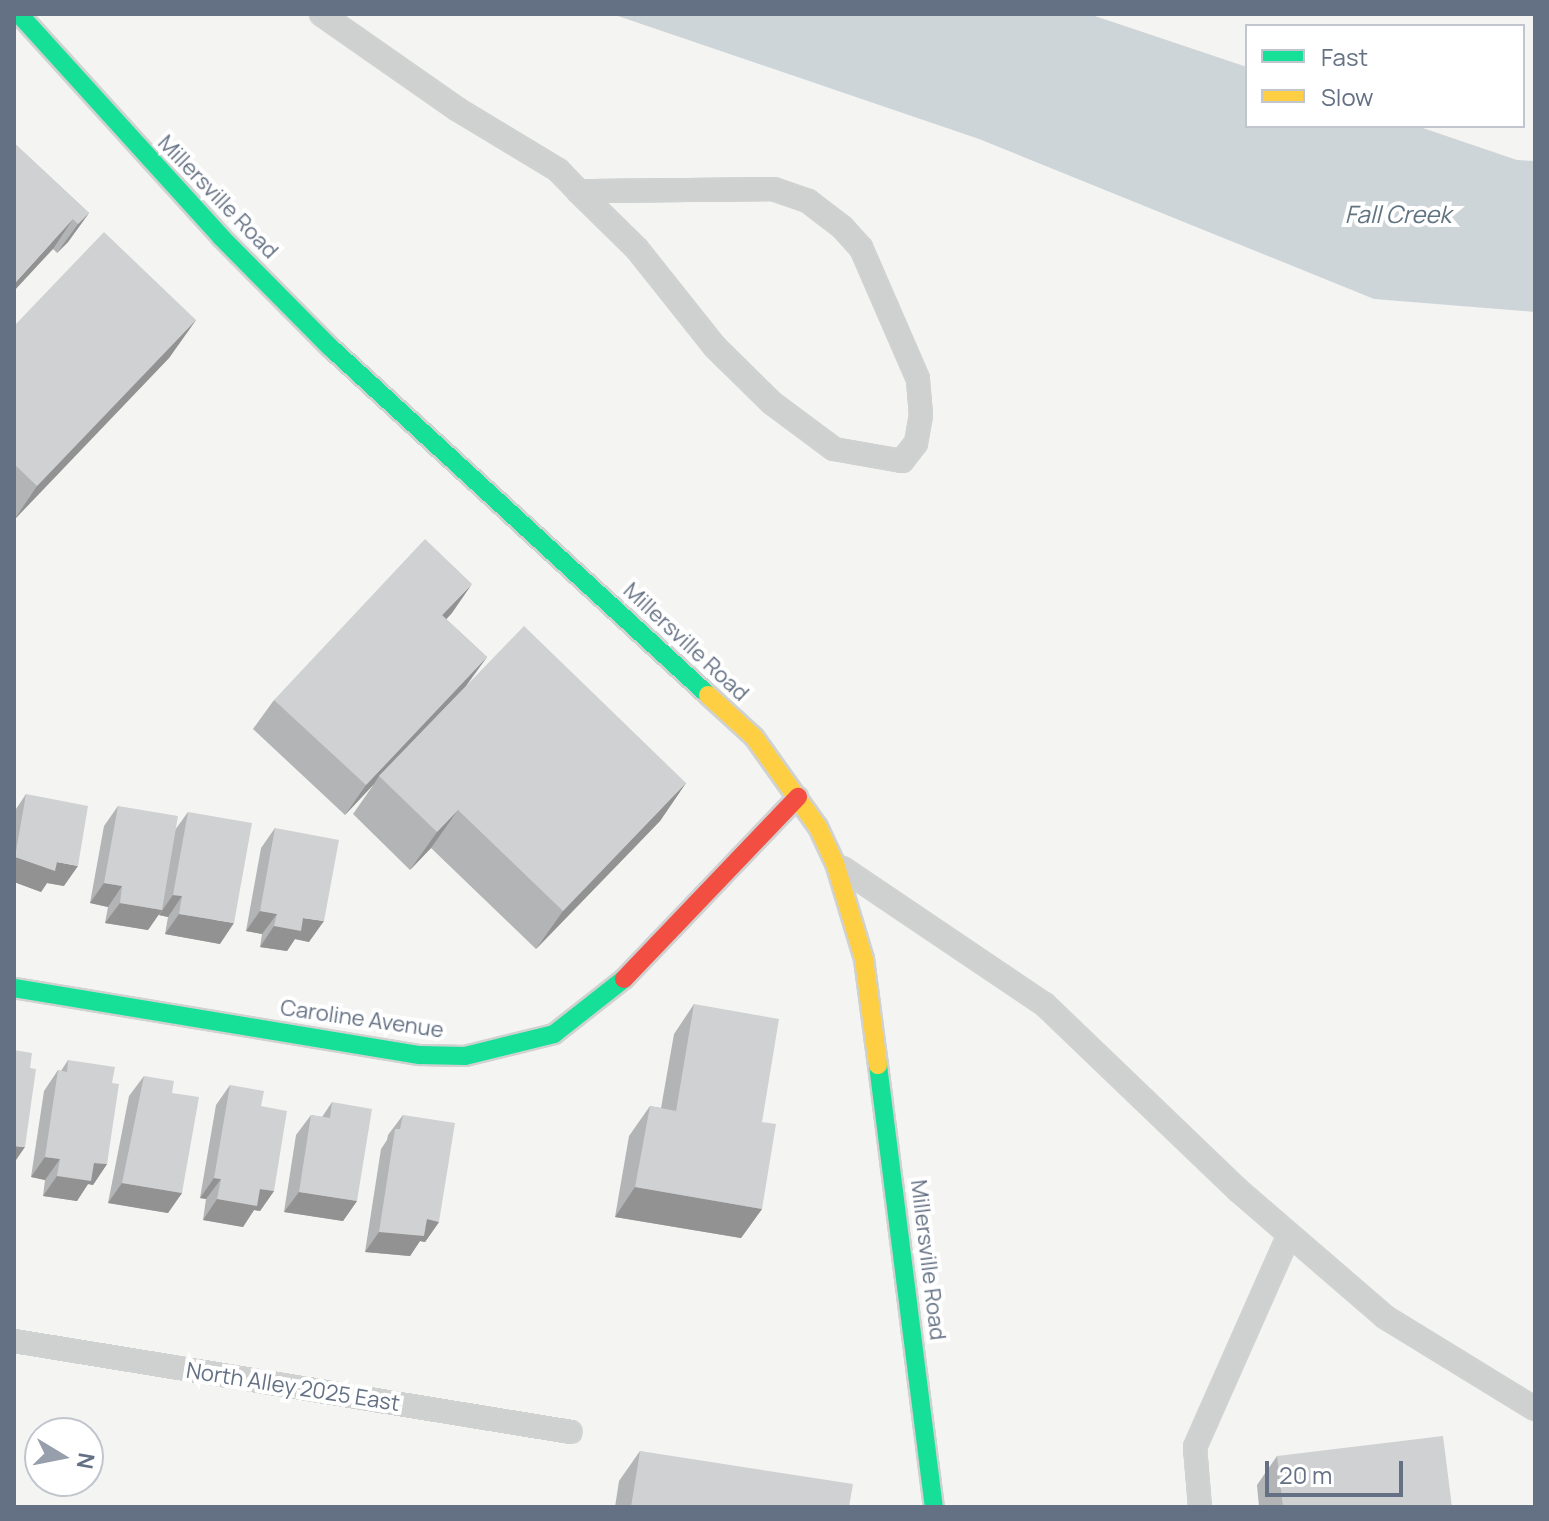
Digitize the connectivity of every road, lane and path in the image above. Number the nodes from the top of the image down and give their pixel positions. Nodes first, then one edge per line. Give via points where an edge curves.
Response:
1 (19, 14) edge
2 (321, 14) edge
3 (578, 191) junction
4 (798, 797) junction
5 (835, 863) junction
6 (14, 988) edge
7 (1289, 1235) junction
8 (14, 1341) edge
9 (1535, 1409) edge
10 (571, 1432) dead end
11 (934, 1507) edge
12 (1200, 1507) edge

1 - 4 street, Millersville Road via 127,136 319,336 754,737
2 - 3 lane via 432,93 558,170
3 - 3 lane via 637,249 715,347 772,403 834,449 902,461 916,443 921,415 918,379 861,248 842,227 808,201 774,189
4 - 5 street, Millersville Road
4 - 6 street, Caroline Avenue via 611,993 554,1034 509,1048 465,1056 420,1055
5 - 7 lane via 1044,1004
5 - 11 street, Millersville Road via 864,959
7 - 9 lane via 1385,1317
7 - 12 lane via 1195,1447
8 - 10 lane, North Alley 2025 East

